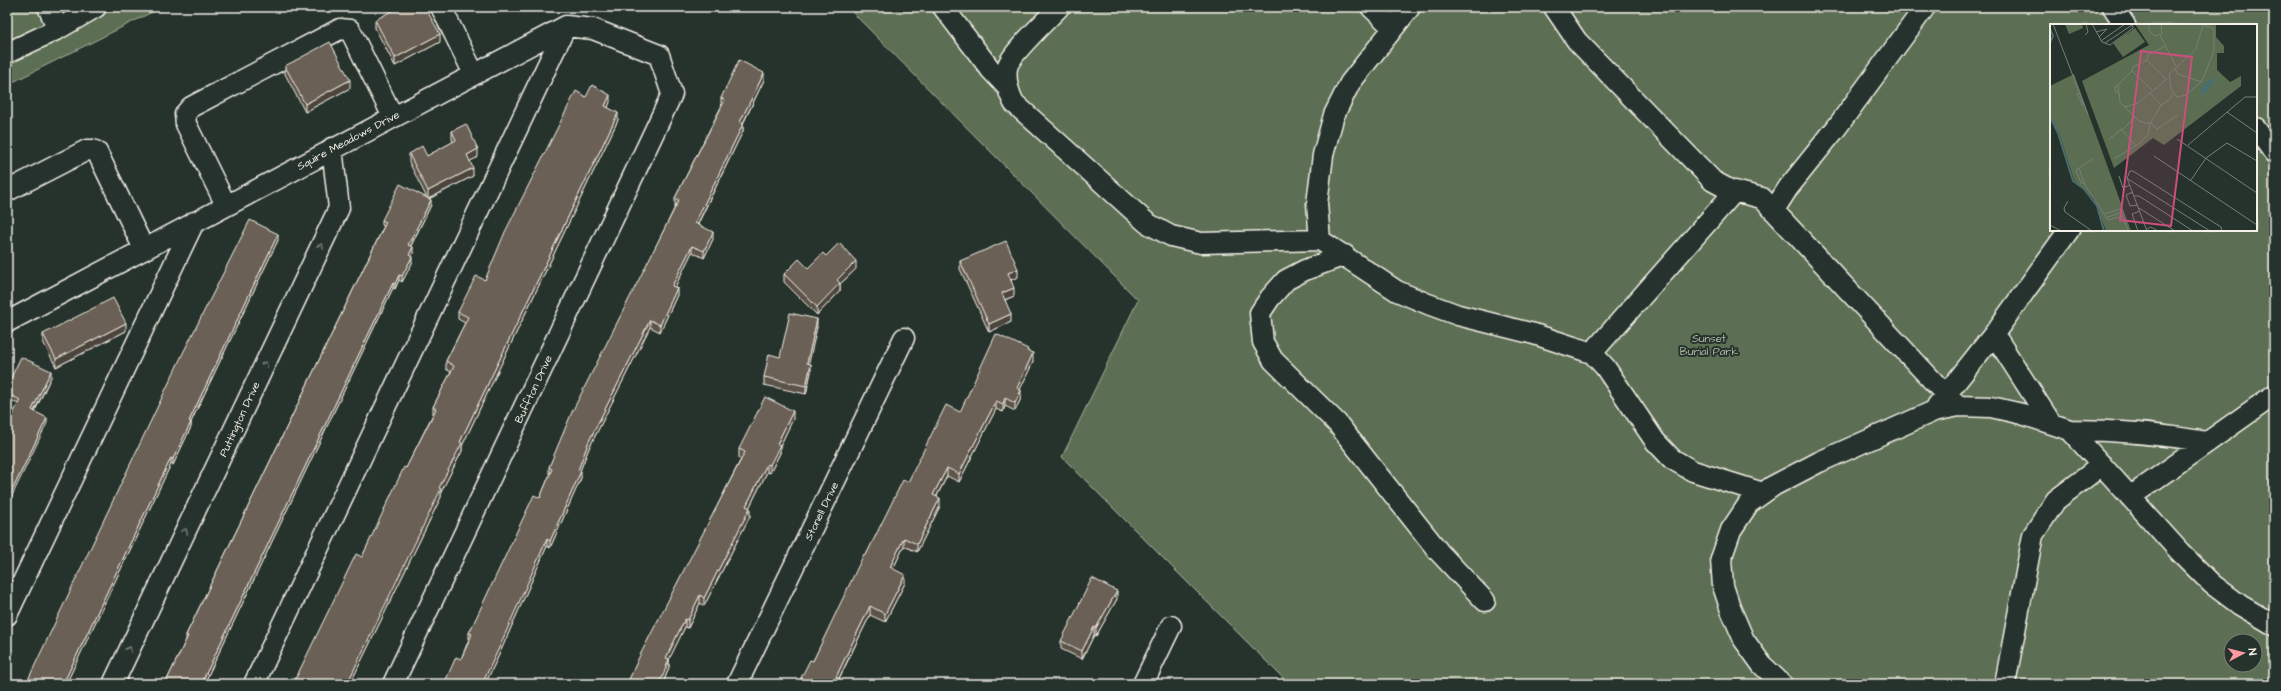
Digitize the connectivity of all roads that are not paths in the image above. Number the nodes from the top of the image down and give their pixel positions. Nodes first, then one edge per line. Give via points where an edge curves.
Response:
1 (48, 7) edge
2 (96, 7) edge
3 (441, 7) edge
4 (943, 7) edge
5 (1059, 7) edge
6 (1370, 7) edge
7 (1410, 7) edge
8 (1554, 7) edge
9 (1925, 7) edge
10 (2113, 7) edge
11 (2125, 24) edge
12 (566, 26) junction
13 (1393, 28) junction
14 (58, 29) junction
15 (7, 53) edge
16 (474, 74) junction
17 (1006, 86) junction
18 (393, 117) junction
19 (2257, 129) edge
20 (332, 148) junction
21 (2274, 153) edge
22 (7, 191) edge
23 (1735, 191) junction
24 (226, 205) junction
25 (1774, 210) junction
26 (194, 222) junction
27 (2069, 231) edge
28 (1320, 240) junction
29 (144, 249) junction
30 (1345, 255) junction
31 (7, 322) edge
32 (1994, 334) junction
33 (904, 338) dead end
34 (1592, 353) junction
35 (2274, 395) edge
36 (1946, 404) junction
37 (2051, 423) junction
38 (2070, 430) junction
39 (2208, 442) junction
40 (2102, 465) junction
41 (1763, 493) junction
42 (2130, 497) junction
43 (1485, 600) dead end
44 (7, 615) edge
45 (2274, 625) edge
46 (1171, 626) dead end
47 (113, 684) edge
48 (254, 684) edge
49 (393, 684) edge
50 (737, 684) edge
51 (1143, 684) edge
52 (1782, 684) edge
53 (2005, 684) edge

1 - 14 street
2 - 14 street
3 - 16 street
4 - 17 street
5 - 17 street via 1019,49 1007,66
6 - 13 street
7 - 13 street
8 - 23 street via 1577,41 1713,181
9 - 25 street
10 - 11 street
12 - 16 street, Squire Meadows Drive
12 - 48 street
12 - 49 street, Buffton Drive via 593,29 659,55 672,94
13 - 28 street via 1350,83 1334,115 1324,155 1317,204
14 - 15 street
16 - 18 street, Squire Meadows Drive
17 - 28 street via 1014,103 1147,224 1171,236 1201,243
18 - 20 street, Squire Meadows Drive
18 - 24 street via 350,30 340,29 191,107 185,114 186,124
19 - 21 street
20 - 24 street, Squire Meadows Drive
47 -> 20 street, Puttington Drive via 339,208
22 - 29 street via 87,150 93,150
23 - 25 street via 1762,198
23 - 34 street
24 - 26 street, Squire Meadows Drive
25 - 36 street
26 - 29 street, Squire Meadows Drive
26 - 44 street
27 - 32 street
28 - 30 street
29 - 31 street, Squire Meadows Drive
30 - 34 street via 1384,283 1428,304
30 - 43 street via 1286,280 1260,313 1263,342 1273,360 1337,423 1439,552
32 - 36 street
32 - 37 street
33 - 50 street, Stonell Drive
34 - 41 street via 1605,367 1654,441 1672,459 1693,471
35 - 39 street
36 - 37 street via 1991,408
36 - 41 street via 1819,462
37 - 38 street
38 - 39 street via 2151,432
38 - 40 street
39 - 42 street
40 - 42 street
40 - 53 street via 2056,500 2033,535
41 - 52 street via 1749,503 1731,530 1721,559 1723,586 1744,640 1762,666
42 - 45 street via 2212,584 2240,606
46 - 51 street

